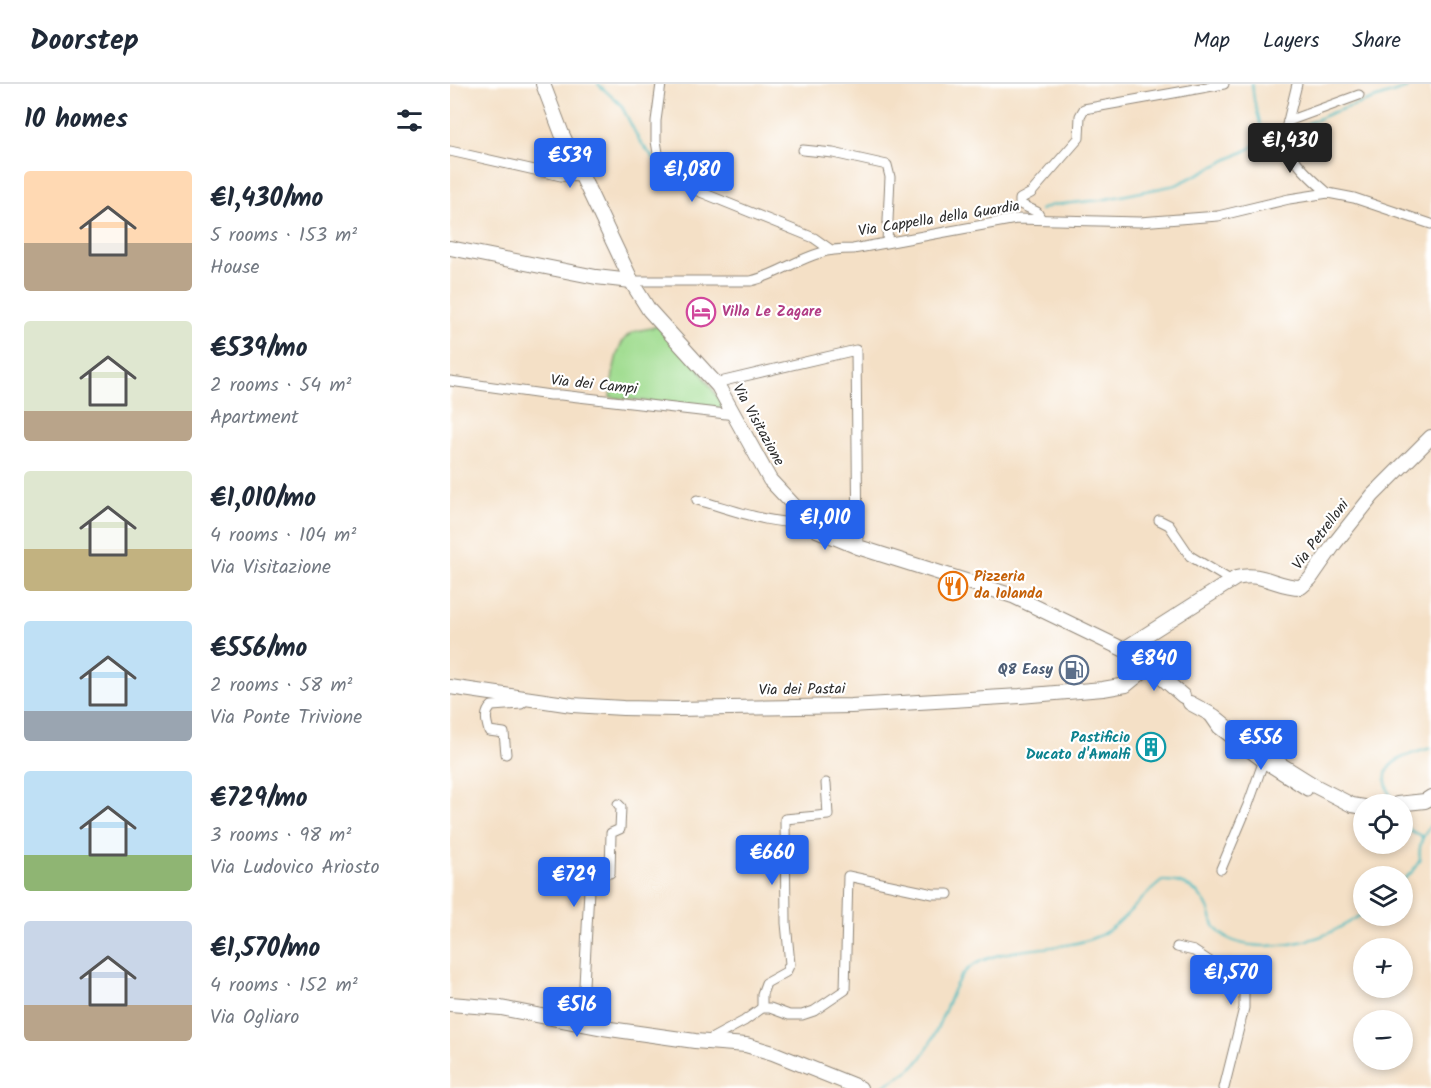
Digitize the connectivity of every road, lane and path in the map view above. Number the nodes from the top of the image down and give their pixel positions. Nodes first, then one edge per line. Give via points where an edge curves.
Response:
1 (543, 84) edge
2 (661, 84) edge
3 (1224, 84) edge
4 (1297, 84) edge
5 (1359, 95) dead end
6 (1288, 121) junction
7 (803, 150) dead end
8 (450, 151) edge
9 (582, 177) junction
10 (1328, 193) junction
11 (1036, 214) junction
12 (1431, 224) edge
13 (887, 237) junction
14 (450, 248) edge
15 (831, 250) junction
16 (631, 281) junction
17 (450, 381) edge
18 (717, 386) junction
19 (735, 415) junction
20 (1431, 437) edge
21 (697, 500) dead end
22 (1159, 520) dead end
23 (809, 521) junction
24 (858, 547) junction
25 (1230, 580) junction
26 (1124, 649) junction
27 (1148, 667) junction
28 (450, 687) edge
29 (528, 699) junction
30 (1206, 711) junction
31 (506, 754) dead end
32 (1263, 763) junction
33 (826, 783) dead end
34 (1307, 791) dead end
35 (1429, 802) edge
36 (1413, 803) edge
37 (618, 804) dead end
38 (1353, 804) edge
39 (1221, 869) dead end
40 (948, 894) dead end
41 (1177, 947) dead end
42 (450, 1004) edge
43 (762, 1008) junction
44 (582, 1023) junction
45 (706, 1042) junction
46 (860, 1088) edge
47 (1224, 1088) edge

1 - 9 street, Via Visitazione
2 - 15 street via 656,141 659,159 666,166 685,178 693,189 814,238
3 - 11 street via 1084,109 1079,138 1031,193 1020,199 1020,204
4 - 6 street
5 - 6 street
6 - 10 street via 1288,149
7 - 13 street via 887,165
8 - 9 street via 561,176
9 - 16 street, Via Visitazione
10 - 11 street, Via Cappella della Guardia via 1218,216 1140,222
10 - 12 street, Via Cappella della Guardia
11 - 13 street, Via Cappella della Guardia
13 - 15 street, Via Cappella della Guardia via 853,249
14 - 16 street
15 - 16 street, Via Cappella della Guardia via 751,281
16 - 18 street, Via Visitazione via 649,310
17 - 19 street, Via dei Campi
18 - 19 street, Via Visitazione
18 - 24 street via 724,381 856,350
19 - 23 street, Via Visitazione via 770,480
20 - 25 street, Via Petrelloni via 1373,495 1301,587 1288,587 1249,574
21 - 23 street via 774,520
22 - 25 street via 1169,525 1191,556
23 - 24 street, Via Visitazione via 817,530
24 - 26 street, Via Visitazione via 1013,596
25 - 26 street, Via Petrelloni
26 - 27 street, Via Visitazione
27 - 29 street, Via dei Pastai via 1126,685 1103,689 851,706 623,708
27 - 30 street, Via Visitazione
28 - 29 street, Via dei Pastai
29 - 31 street via 488,710 489,731 504,733
30 - 32 street via 1218,729
30 - 38 street, Via Visitazione via 1251,746 1324,791
32 - 34 street
32 - 39 street
33 - 43 street via 828,815 785,819 790,964 786,972 766,983
35 - 36 street
37 - 44 street via 620,830 611,833 610,873 590,871
40 - 43 street via 848,876 845,990 802,1015
41 - 47 street via 1194,951 1244,984 1244,1008
42 - 44 street via 501,1008
43 - 45 street
44 - 45 street
45 - 46 street via 746,1045 773,1053

